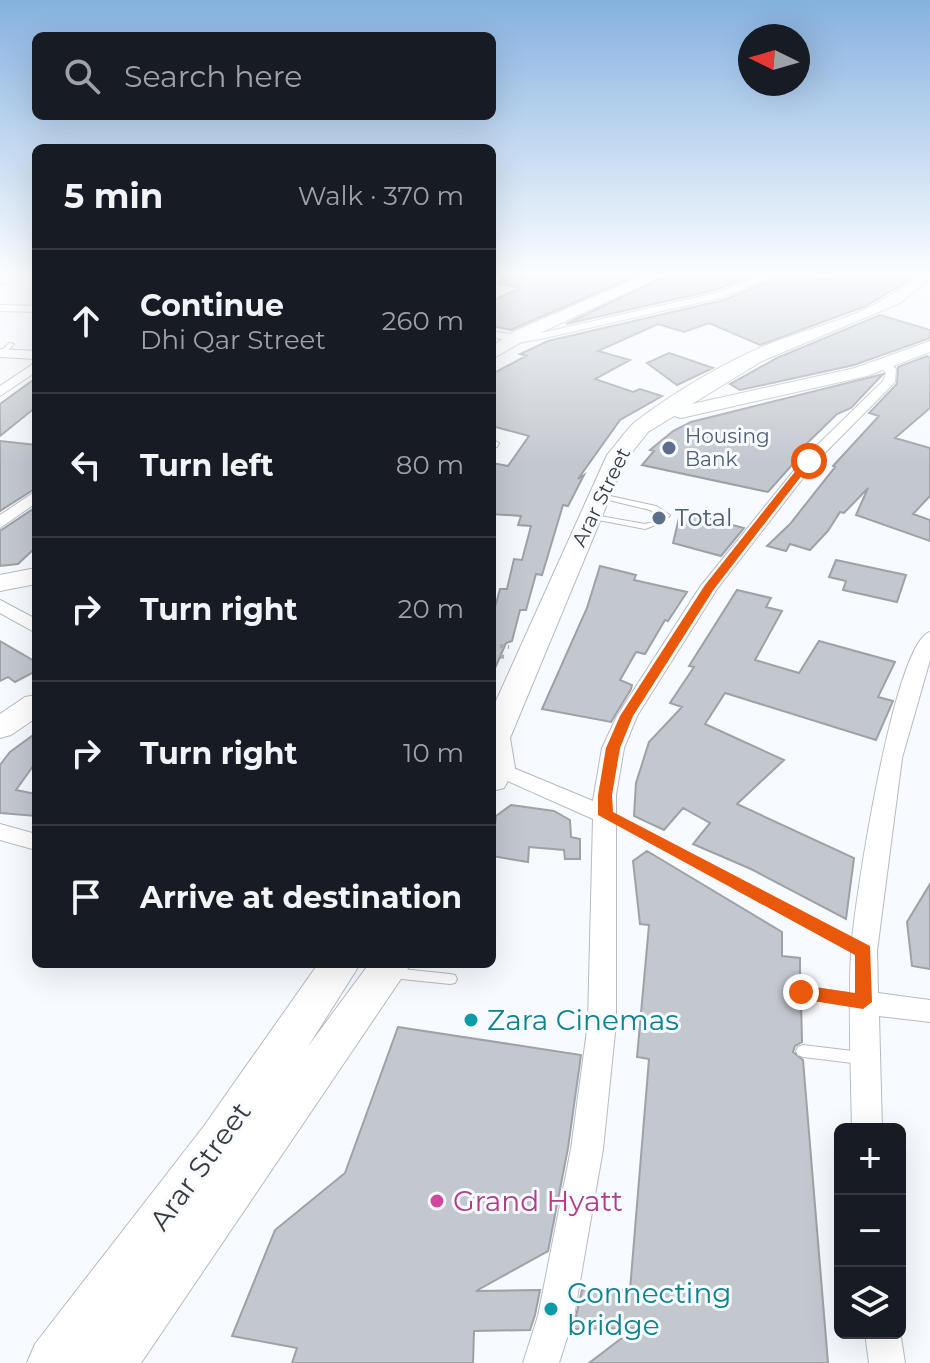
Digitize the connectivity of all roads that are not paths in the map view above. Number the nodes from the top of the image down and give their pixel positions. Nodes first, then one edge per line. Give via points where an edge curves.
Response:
1 (805, 337) edge
2 (930, 346) edge
3 (4, 350) edge
4 (32, 354) edge
5 (885, 365) junction
6 (32, 369) edge
7 (3, 387) edge
8 (692, 396) junction
9 (715, 403) junction
10 (657, 418) junction
11 (32, 499) edge
12 (595, 505) junction
13 (666, 515) dead end
14 (0, 523) edge
15 (657, 523) dead end
16 (32, 577) edge
17 (0, 583) edge
18 (0, 605) edge
19 (32, 625) edge
20 (930, 638) edge
21 (32, 707) edge
22 (0, 728) edge
23 (496, 754) edge
24 (496, 760) edge
25 (606, 815) junction
26 (0, 832) edge
27 (32, 841) edge
28 (339, 968) edge
29 (388, 968) edge
30 (450, 979) dead end
31 (801, 992) dead end
32 (863, 1002) junction
33 (930, 1011) edge
34 (325, 1026) junction
35 (803, 1051) dead end
36 (863, 1058) junction
37 (867, 1123) edge
38 (884, 1339) edge
39 (54, 1363) edge
40 (109, 1363) edge
41 (541, 1363) edge
42 (887, 1363) edge

1 - 8 main road, Arar Street via 759,355
2 - 5 main road
3 - 4 street
5 - 9 main road
5 - 25 street via 892,372 889,382 809,461 709,587 627,716 613,748
6 - 7 street
8 - 9 main road
8 - 10 main road, Arar Street
9 - 10 main road
10 - 12 main road, Arar Street via 627,441
11 - 14 street
12 - 13 lane via 653,508
12 - 15 lane via 645,527
12 - 23 main road, Arar Street
16 - 17 main road
18 - 19 street
20 - 32 street via 891,758 864,951
21 - 22 main road
24 - 25 street
25 - 41 street via 602,1023 587,1149 556,1316
26 - 27 street
28 - 34 main road, Arar Street
29 - 30 lane
29 - 34 main road, Arar Street
31 - 32 lane
32 - 33 street
32 - 36 street
34 - 39 main road, Arar Street via 220,1141
34 - 40 main road, Arar Street
35 - 36 lane
36 - 37 street
38 - 42 street

